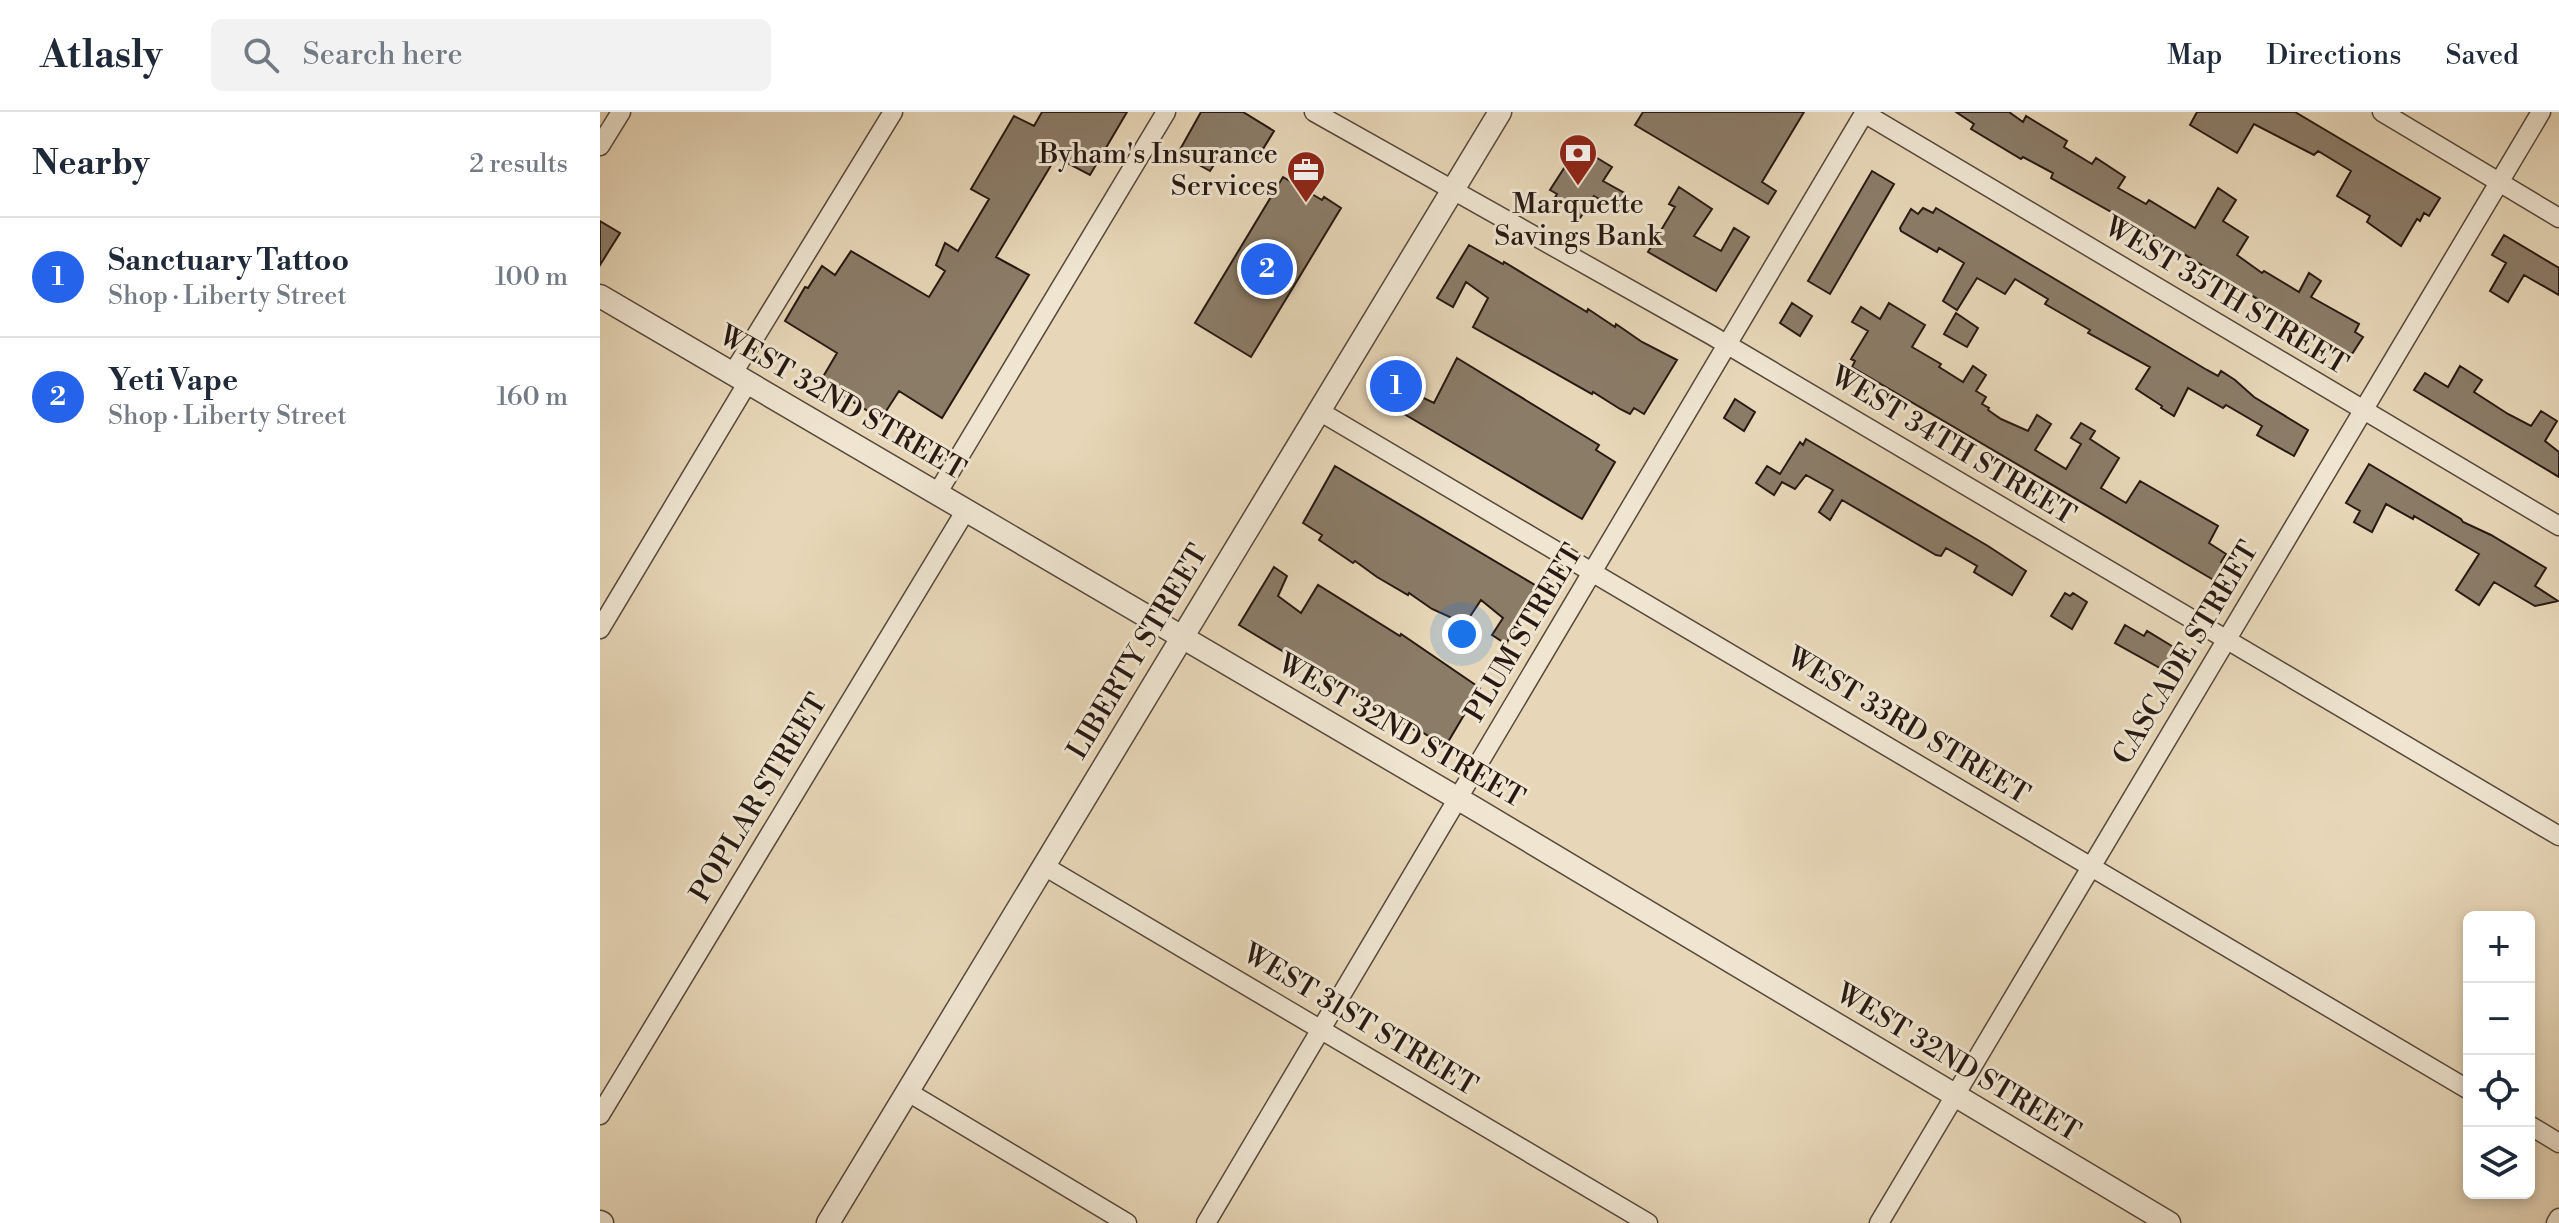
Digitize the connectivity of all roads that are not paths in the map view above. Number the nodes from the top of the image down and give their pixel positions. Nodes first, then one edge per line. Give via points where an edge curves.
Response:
1 (621, 112) edge
2 (893, 112) edge
3 (1166, 112) edge
4 (1314, 112) edge
5 (1500, 112) edge
6 (2382, 112) edge
7 (2541, 112) edge
8 (1865, 113) edge
9 (600, 146) edge
10 (2499, 182) junction
11 (1452, 188) junction
12 (2559, 218) edge
13 (600, 296) edge
14 (1727, 344) junction
15 (740, 378) junction
16 (1319, 411) junction
17 (2364, 411) junction
18 (938, 492) junction
19 (966, 510) junction
20 (2559, 526) edge
21 (1592, 572) junction
22 (600, 629) edge
23 (1182, 637) junction
24 (2225, 640) junction
25 (1458, 799) junction
26 (2559, 836) edge
27 (1044, 866) junction
28 (2091, 868) junction
29 (1322, 1028) junction
30 (2463, 1086) edge
31 (908, 1092) junction
32 (1954, 1097) junction
33 (600, 1115) edge
34 (2532, 1127) edge
35 (2559, 1143) edge
36 (2559, 1218) edge
37 (828, 1223) edge
38 (1127, 1223) edge
39 (1206, 1223) edge
40 (1648, 1223) edge
41 (1879, 1223) edge
42 (2169, 1223) edge
43 (2556, 1223) edge

1 - 9 street
2 - 15 street
3 - 18 street
4 - 11 street, WEST 34TH STREET
5 - 11 street, LIBERTY STREET
6 - 10 street
7 - 10 street, CASCADE STREET
8 - 14 street, PLUM STREET
8 - 17 street, WEST 35TH STREET
10 - 12 street
10 - 17 street, CASCADE STREET
11 - 14 street, WEST 34TH STREET
11 - 16 street, LIBERTY STREET
13 - 15 street, WEST 32ND STREET
14 - 21 street, PLUM STREET
14 - 24 street, WEST 34TH STREET
15 - 18 street, WEST 32ND STREET
15 - 22 street
16 - 21 street, WEST 33RD STREET
16 - 23 street, LIBERTY STREET
17 - 20 street, WEST 35TH STREET
17 - 24 street, CASCADE STREET
18 - 19 street, WEST 32ND STREET
19 - 23 street, WEST 32ND STREET
19 - 33 street, POPLAR STREET
21 - 25 street, PLUM STREET
21 - 28 street, WEST 33RD STREET
23 - 25 street, WEST 32ND STREET
23 - 27 street, LIBERTY STREET
24 - 26 street, WEST 34TH STREET
24 - 28 street, CASCADE STREET
25 - 29 street, PLUM STREET
25 - 32 street, WEST 32ND STREET
27 - 29 street, WEST 31ST STREET
27 - 31 street, LIBERTY STREET
28 - 30 street, WEST 33RD STREET
28 - 32 street, CASCADE STREET
29 - 39 street, PLUM STREET
29 - 40 street, WEST 31ST STREET
31 - 37 street, LIBERTY STREET
31 - 38 street
32 - 41 street, CASCADE STREET
32 - 42 street, WEST 32ND STREET
34 - 35 street
36 - 43 street

